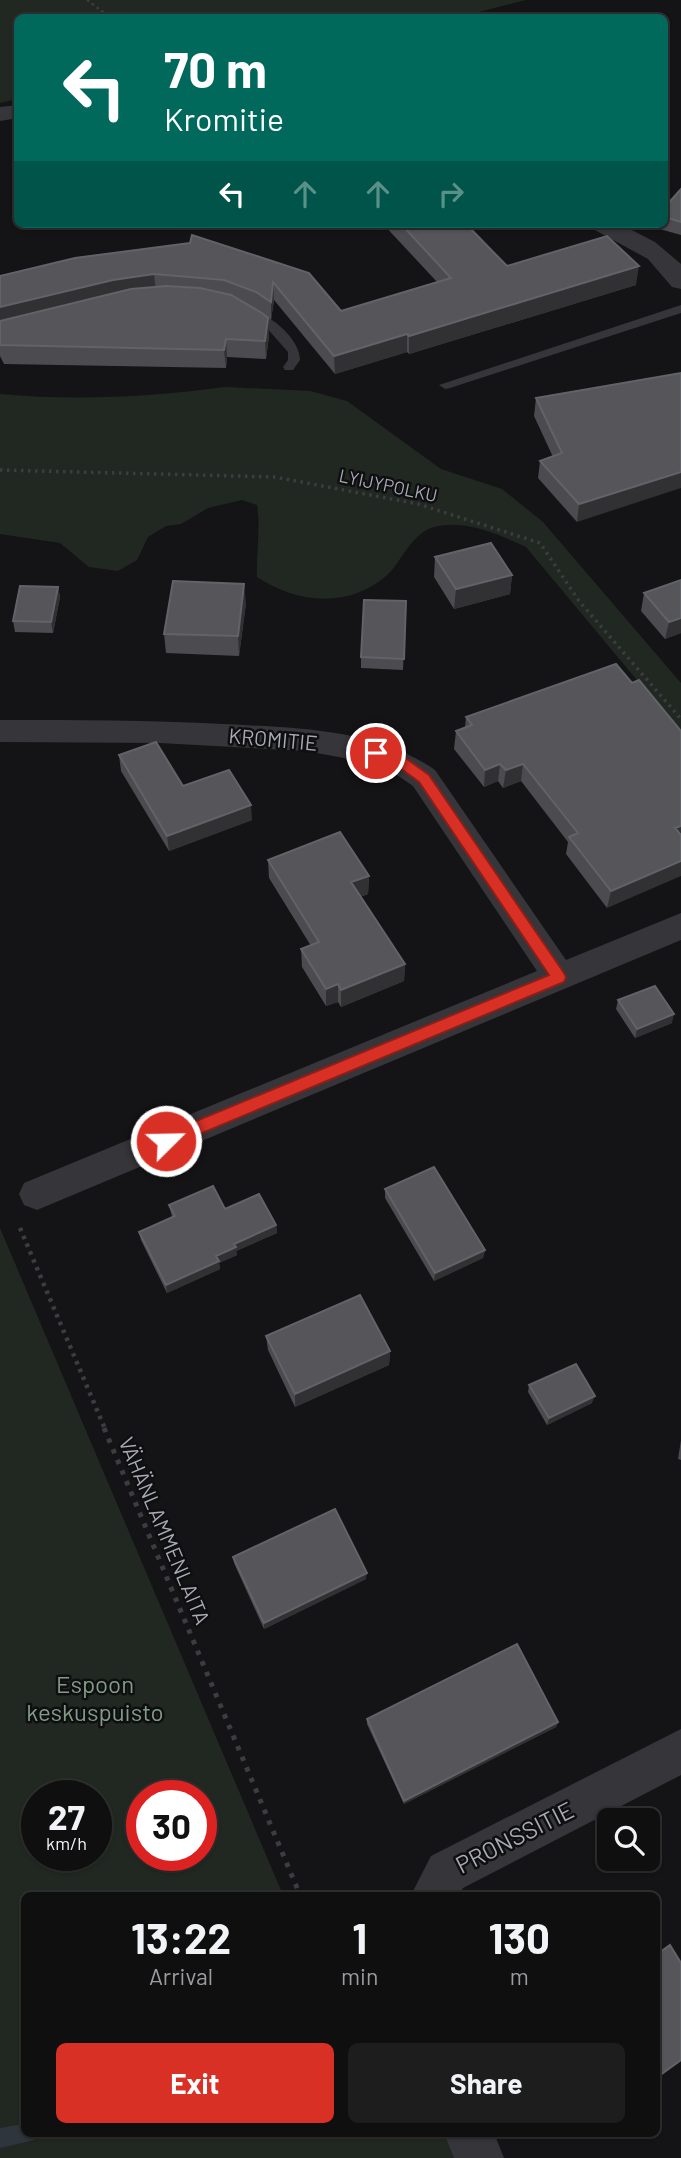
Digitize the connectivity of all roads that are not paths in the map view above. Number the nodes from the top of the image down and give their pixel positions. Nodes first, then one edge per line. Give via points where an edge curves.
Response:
1 (608, 228) edge
2 (681, 282) edge
3 (242, 309) edge
4 (681, 309) edge
5 (289, 367) dead end
6 (445, 385) dead end
7 (0, 732) edge
8 (681, 926) edge
9 (559, 977) junction
10 (37, 1194) road end
11 (681, 1751) edge
12 (436, 1892) edge
13 (471, 2137) edge
14 (479, 2158) edge

1 - 2 street via 660,257 675,269
3 - 5 lane via 280,331 295,352
4 - 6 lane
7 - 9 street, KROMITIE via 160,732 306,740 376,753 402,763 424,778
8 - 9 street
9 - 10 street
11 - 12 street, PRONSSITIE via 447,1872
13 - 14 street

